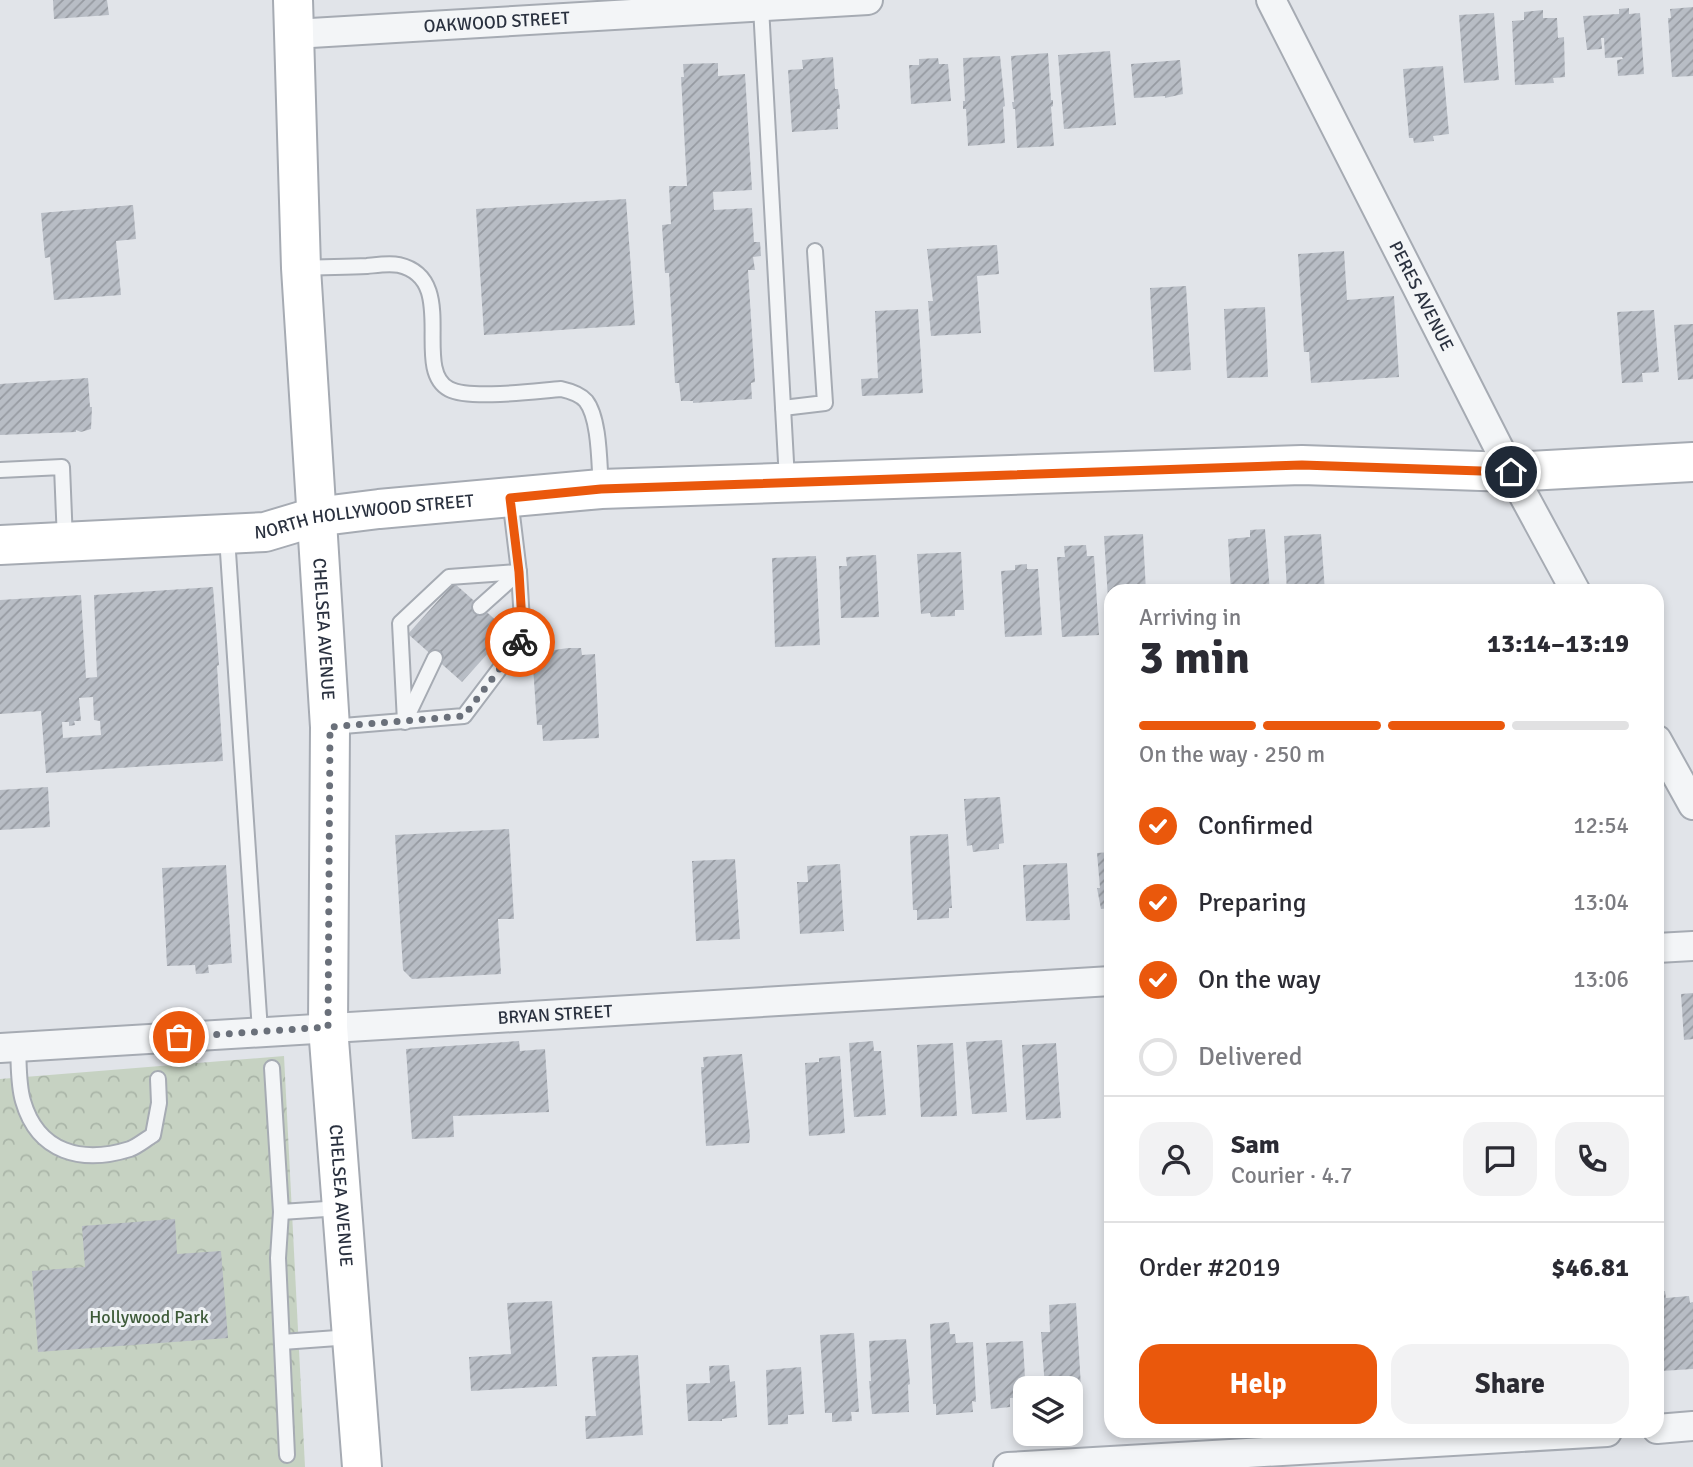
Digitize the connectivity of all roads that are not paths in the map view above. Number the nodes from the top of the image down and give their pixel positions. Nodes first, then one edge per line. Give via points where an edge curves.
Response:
1 (868, 0) edge
2 (1271, 0) edge
3 (761, 6) junction
4 (293, 17) edge
5 (815, 251) dead end
6 (301, 268) junction
7 (783, 408) junction
8 (1693, 462) edge
9 (0, 470) edge
10 (1511, 472) junction
11 (787, 482) junction
12 (601, 489) junction
13 (510, 498) junction
14 (316, 517) junction
15 (227, 535) junction
16 (65, 542) junction
17 (0, 545) edge
18 (519, 572) junction
19 (1572, 584) edge
20 (480, 607) dead end
21 (435, 658) dead end
22 (405, 722) junction
23 (330, 727) junction
24 (1664, 753) edge
25 (1693, 805) edge
26 (1693, 946) edge
27 (1664, 948) edge
28 (1104, 981) edge
29 (328, 1027) junction
30 (260, 1031) junction
31 (9, 1048) edge
32 (272, 1069) dead end
33 (158, 1079) dead end
34 (342, 1208) junction
35 (281, 1212) junction
36 (352, 1337) junction
37 (282, 1342) junction
38 (1693, 1426) edge
39 (1664, 1428) edge
40 (1504, 1438) edge
41 (286, 1455) dead end
42 (362, 1467) edge
43 (1008, 1467) edge

1 - 3 street, OAKWOOD STREET
2 - 10 street, PERES AVENUE
3 - 4 street, OAKWOOD STREET
3 - 7 lane
4 - 6 main road, CHELSEA AVENUE
5 - 7 lane via 825,403
6 - 12 lane via 397,264 415,271 426,283 431,301 435,374 447,388 463,394 574,392 586,401 595,420
6 - 14 main road, CHELSEA AVENUE
7 - 11 lane
8 - 10 main road, NORTH HOLLYWOOD STREET
9 - 16 lane via 62,467
10 - 11 main road, NORTH HOLLYWOOD STREET via 1302,465
10 - 19 street, PERES AVENUE
11 - 12 main road, NORTH HOLLYWOOD STREET
12 - 13 main road, NORTH HOLLYWOOD STREET
13 - 14 main road, NORTH HOLLYWOOD STREET
13 - 18 lane
14 - 15 main road, NORTH HOLLYWOOD STREET via 265,532
14 - 23 main road, CHELSEA AVENUE
15 - 16 main road, NORTH HOLLYWOOD STREET
15 - 30 lane
16 - 17 main road, NORTH HOLLYWOOD STREET
18 - 20 lane
18 - 22 lane via 523,639 464,716
18 - 22 lane via 449,577 400,622
21 - 22 lane
22 - 23 lane
23 - 29 main road, CHELSEA AVENUE
24 - 25 street
26 - 27 street
28 - 29 street, BRYAN STREET
29 - 30 street, BRYAN STREET
29 - 34 main road, CHELSEA AVENUE
30 - 31 street, BRYAN STREET
31 - 33 lane via 30,1120 53,1147 87,1157 132,1149 153,1135
32 - 35 lane
34 - 35 lane
34 - 36 main road, CHELSEA AVENUE
35 - 37 lane
36 - 37 lane
36 - 42 main road, CHELSEA AVENUE
37 - 41 lane
38 - 39 street
40 - 43 street

